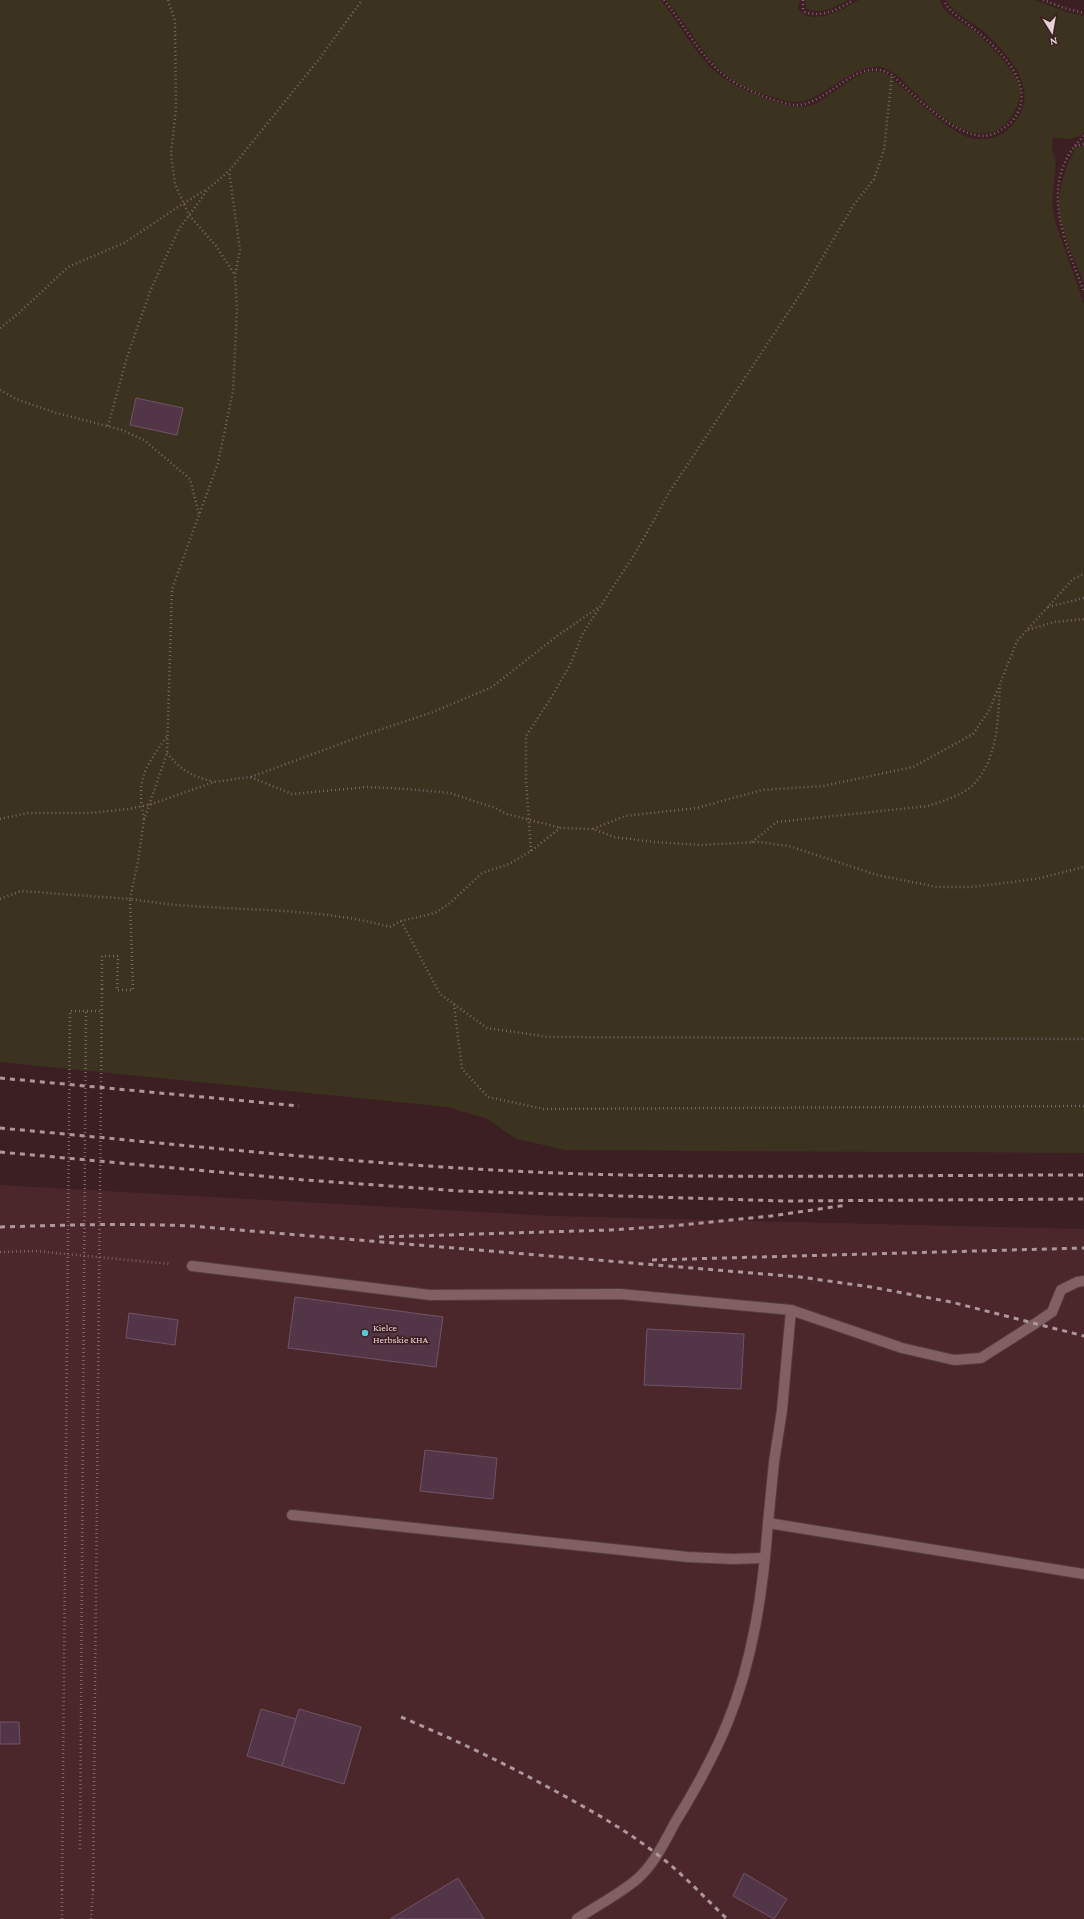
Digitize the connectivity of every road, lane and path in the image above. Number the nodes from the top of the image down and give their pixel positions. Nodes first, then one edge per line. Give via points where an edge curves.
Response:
1 (168, 0) edge
2 (362, 0) edge
3 (664, 0) edge
4 (803, 0) edge
5 (854, 0) edge
6 (944, 0) edge
7 (1043, 0) edge
8 (1084, 13) edge
9 (892, 75) junction
10 (1084, 136) edge
11 (1084, 144) edge
12 (1074, 146) junction
13 (230, 170) junction
14 (209, 188) junction
15 (184, 203) junction
16 (189, 215) junction
17 (236, 275) junction
18 (1084, 292) edge
19 (0, 328) edge
20 (0, 390) edge
21 (108, 426) junction
22 (199, 514) junction
23 (1084, 574) edge
24 (1084, 598) edge
25 (600, 606) junction
26 (1048, 607) junction
27 (1084, 619) edge
28 (1027, 630) junction
29 (1000, 683) junction
30 (167, 736) junction
31 (167, 753) junction
32 (250, 777) junction
33 (214, 782) junction
34 (148, 805) junction
35 (141, 806) junction
36 (0, 819) edge
37 (144, 820) junction
38 (530, 820) junction
39 (562, 828) junction
40 (593, 829) junction
41 (752, 842) junction
42 (531, 851) junction
43 (1084, 866) edge
44 (0, 899) edge
45 (130, 899) junction
46 (401, 921) junction
47 (454, 1004) junction
48 (86, 1011) junction
49 (102, 1011) junction
50 (1084, 1039) edge
51 (1084, 1106) edge
52 (0, 1252) edge
53 (192, 1266) joint
54 (1084, 1281) edge
55 (791, 1310) junction
56 (292, 1514) dead end
57 (768, 1523) junction
58 (765, 1558) junction
59 (1084, 1574) edge
60 (80, 1849) dead end
61 (62, 1919) edge
62 (91, 1919) edge
63 (577, 1919) edge

1 - 15 path via 175,21 176,53 176,108 171,154 175,184
2 - 13 path via 320,58
3 - 9 path via 702,54 729,80 783,103 806,103 848,79 873,69 882,69
4 - 5 path via 805,12 821,14
6 - 9 path via 950,10 988,40 1017,76 1022,95 1018,113 1012,122 994,134 977,136 963,132 951,125
7 - 8 path
9 - 25 path via 884,150 874,178 853,206 805,287 670,491 636,552
10 - 12 path
11 - 12 path
12 - 18 path via 1059,179 1057,206 1062,234
13 - 14 path
13 - 17 path via 240,250
14 - 15 path
14 - 16 path
15 - 16 path
15 - 19 path via 124,243 68,267 19,314
16 - 17 path via 216,246
16 - 21 path via 179,228 151,289 127,357
17 - 22 path via 233,391 218,462
20 - 21 path via 16,399 53,412
21 - 22 path via 144,440 190,479
22 - 30 path via 172,589
23 - 26 path via 1073,579
24 - 26 path
25 - 32 path via 492,687 433,712
25 - 38 path via 583,632 571,663 526,736 526,780
26 - 28 path
27 - 28 path via 1054,622
28 - 29 path via 1017,641
29 - 40 path via 990,709 973,734 913,767 823,786 762,790 697,808 625,816
29 - 41 path via 998,728 988,763 974,784 950,799 928,806 777,822
30 - 31 path
30 - 35 path via 144,773 140,791
31 - 33 path via 177,766 193,776
31 - 34 path
32 - 33 path
32 - 38 path via 292,794 367,787 450,793
33 - 34 path
34 - 35 path
34 - 37 path
35 - 36 path via 90,813 28,813
35 - 37 path
37 - 45 path
38 - 39 path
38 - 42 path
39 - 40 path
39 - 42 path
40 - 41 path via 614,837 654,842 701,845
41 - 43 path via 789,846 877,875 938,887 972,887 1036,879
42 - 46 path via 509,864 482,873 450,903 435,912
44 - 45 path via 21,891
45 - 46 path via 178,905 297,911 362,919 390,927
45 - 49 path, bridge via 133,990 117,990 118,956 102,956
46 - 47 path via 440,994
47 - 50 path via 488,1028 549,1037
47 - 51 path via 462,1069 488,1097 544,1109
48 - 49 path, bridge
48 - 60 path, bridge
48 - 61 path, bridge via 70,1011
49 - 62 path, bridge
52 - 53 path via 35,1251
53 - 55 lane via 430,1295 620,1294
54 - 55 lane via 1061,1290 1052,1312 981,1358 954,1360 902,1348
55 - 57 lane
56 - 58 lane via 688,1557
57 - 58 lane
57 - 59 lane
58 - 63 lane via 760,1599 739,1690 705,1772 658,1855 636,1880

